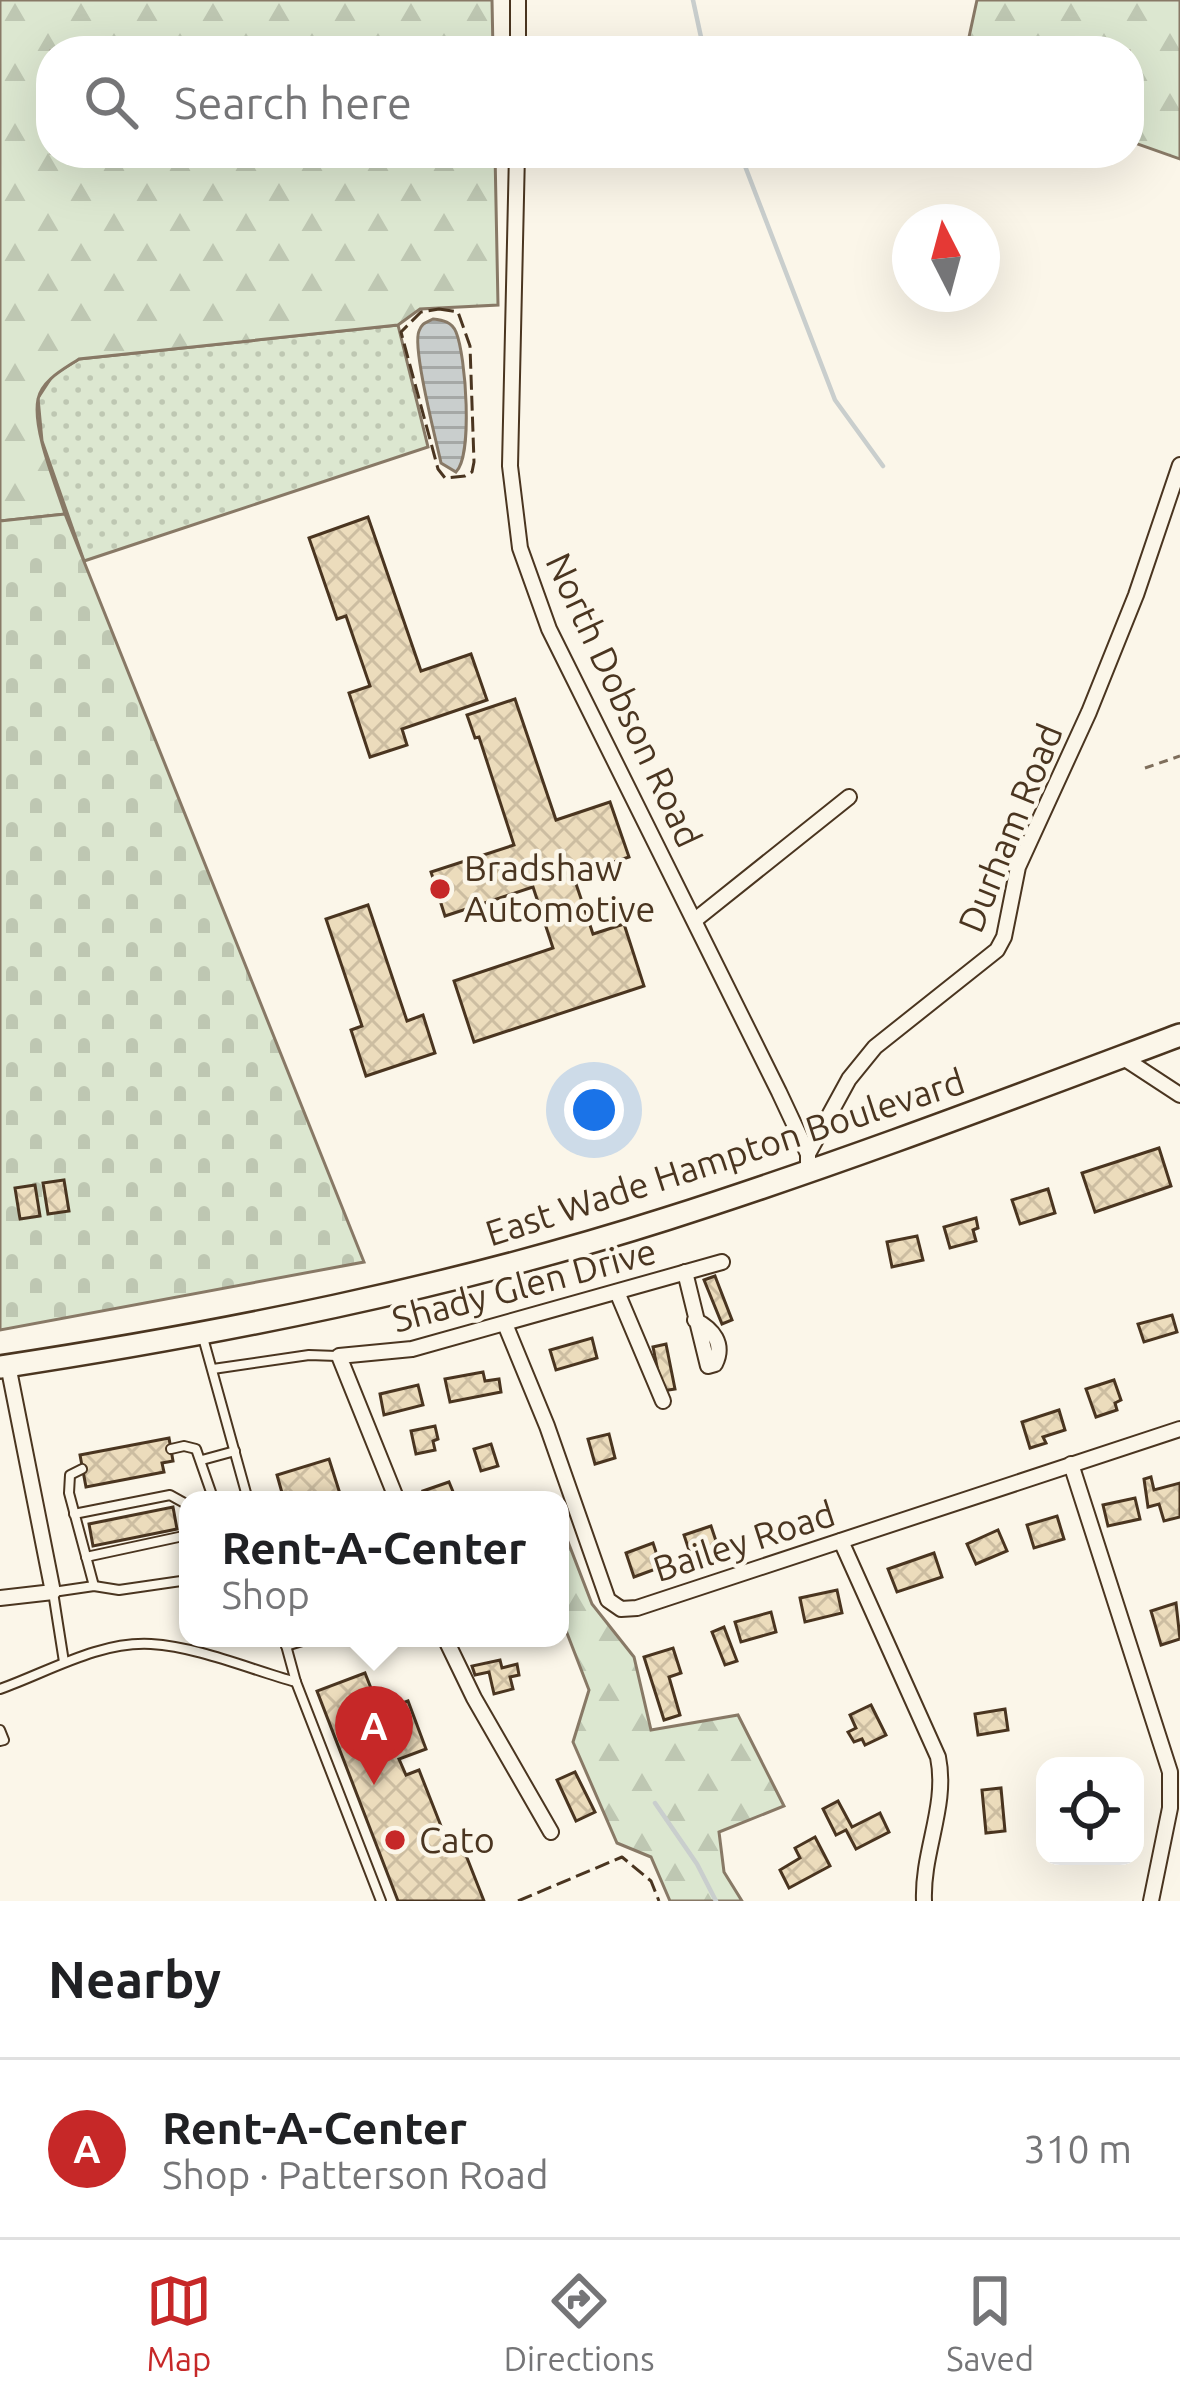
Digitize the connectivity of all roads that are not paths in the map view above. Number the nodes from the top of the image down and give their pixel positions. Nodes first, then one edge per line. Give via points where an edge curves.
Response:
1 (518, 0) edge
2 (518, 36) edge
3 (518, 168) edge
4 (1180, 465) edge
5 (849, 797) dead end
6 (695, 920) junction
7 (1180, 1036) edge
8 (1122, 1057) junction
9 (1180, 1095) edge
10 (808, 1162) junction
11 (722, 1262) dead end
12 (685, 1273) junction
13 (617, 1292) junction
14 (694, 1320) dead end
15 (505, 1324) junction
16 (201, 1333) junction
17 (339, 1356) junction
18 (4, 1366) edge
19 (213, 1369) junction
20 (663, 1401) dead end
21 (1180, 1429) edge
22 (171, 1449) dead end
23 (235, 1451) junction
24 (202, 1460) junction
25 (1071, 1464) junction
26 (82, 1469) dead end
27 (211, 1491) edge
28 (246, 1491) edge
29 (393, 1491) edge
30 (179, 1500) edge
31 (74, 1514) junction
32 (179, 1537) edge
33 (841, 1541) junction
34 (86, 1557) junction
35 (179, 1582) edge
36 (94, 1586) junction
37 (53, 1592) junction
38 (0, 1598) edge
39 (286, 1647) edge
40 (449, 1647) edge
41 (64, 1662) junction
42 (296, 1682) junction
43 (0, 1689) edge
44 (551, 1832) dead end
45 (919, 1900) edge
46 (381, 1901) edge
47 (1150, 1901) edge

1 - 2 street
3 - 6 street, North Dobson Road via 510,466 520,548 549,629
4 - 10 street, Durham Road via 1089,712 1018,867 1004,937 875,1047 849,1079
5 - 6 street
6 - 10 street, North Dobson Road
7 - 8 main road, East Wade Hampton Boulevard
8 - 9 street
8 - 10 main road, East Wade Hampton Boulevard
10 - 16 main road, East Wade Hampton Boulevard via 665,1220
11 - 12 street, Shady Glen Drive
12 - 13 street, Shady Glen Drive
12 - 14 street
13 - 15 street, Shady Glen Drive
13 - 20 street
15 - 17 street, Shady Glen Drive via 412,1349
15 - 33 street, Bailey Road via 614,1605 637,1608
16 - 18 main road, East Wade Hampton Boulevard
16 - 19 lane
17 - 19 lane
17 - 29 street
18 - 37 street
19 - 23 lane
21 - 25 street, Bailey Road
22 - 24 lane via 193,1447
23 - 24 lane
23 - 28 lane
24 - 27 lane
25 - 33 street, Bailey Road
25 - 47 street via 1169,1772 1170,1808
26 - 31 lane via 68,1481
30 - 31 lane via 170,1495
31 - 34 lane
32 - 34 lane
33 - 45 street via 938,1757 942,1792
34 - 36 lane
35 - 36 lane
36 - 37 lane
37 - 38 street
37 - 41 lane
39 - 42 lane
40 - 44 street
41 - 42 lane via 149,1644
41 - 43 lane
42 - 46 lane

